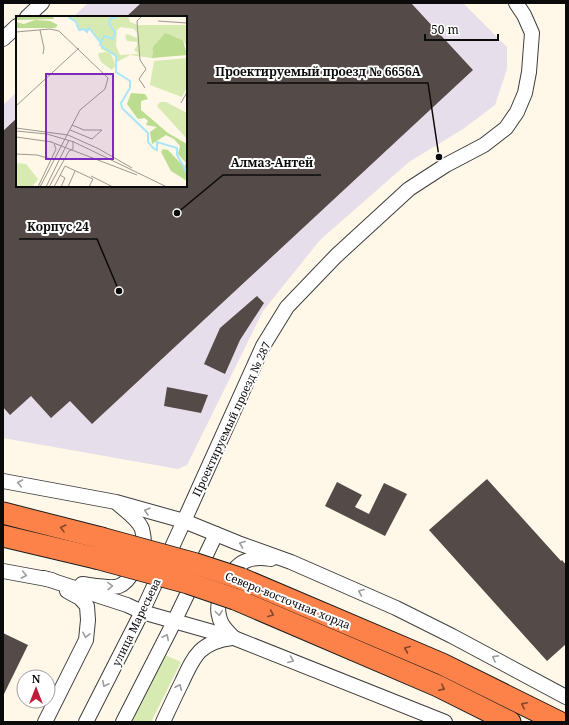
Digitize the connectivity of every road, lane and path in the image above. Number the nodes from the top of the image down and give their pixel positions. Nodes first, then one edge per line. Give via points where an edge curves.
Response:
1 (42, 3) edge
2 (516, 3) edge
3 (28, 16) edge
4 (16, 27) edge
5 (3, 39) edge
6 (3, 481) edge
7 (116, 502) junction
8 (3, 513) edge
9 (184, 521) junction
10 (216, 534) junction
11 (3, 536) edge
12 (291, 562) junction
13 (3, 571) edge
14 (44, 578) junction
15 (142, 612) junction
16 (174, 621) junction
17 (234, 638) junction
18 (566, 697) edge
19 (45, 722) edge
20 (86, 722) edge
21 (123, 722) edge
22 (163, 722) edge
23 (446, 722) edge
24 (510, 722) edge
25 (559, 722) edge

1 - 3 street
2 - 9 street, Проектируемый проезд № 287 via 532,33 529,72 525,93 517,112 506,128 484,145 409,189 336,256 287,307 263,346
4 - 5 street
7 -> 6 street
9 -> 7 street
14 -> 7 street via 101,587 119,586 134,573 144,544 142,528
25 -> 8 highway, Северо-восточная хорда, bridge via 442,664 242,579 196,564
9 - 10 street
9 - 15 street, улица Маресьева
12 -> 10 street
10 - 16 street
11 -> 24 highway, Северо-восточная хорда, bridge via 96,558 188,583 235,599 438,686
12 -> 17 street via 264,558 248,559 232,571 218,603 218,609 222,624
18 -> 12 street via 396,608
13 -> 14 street
14 - 15 street
14 -> 19 street via 80,598 87,606 88,620 86,640
15 - 16 street
15 -> 20 street, улица Маресьева
16 - 17 street
21 -> 16 street
22 -> 17 street via 193,659 202,649 215,641
17 -> 23 street

